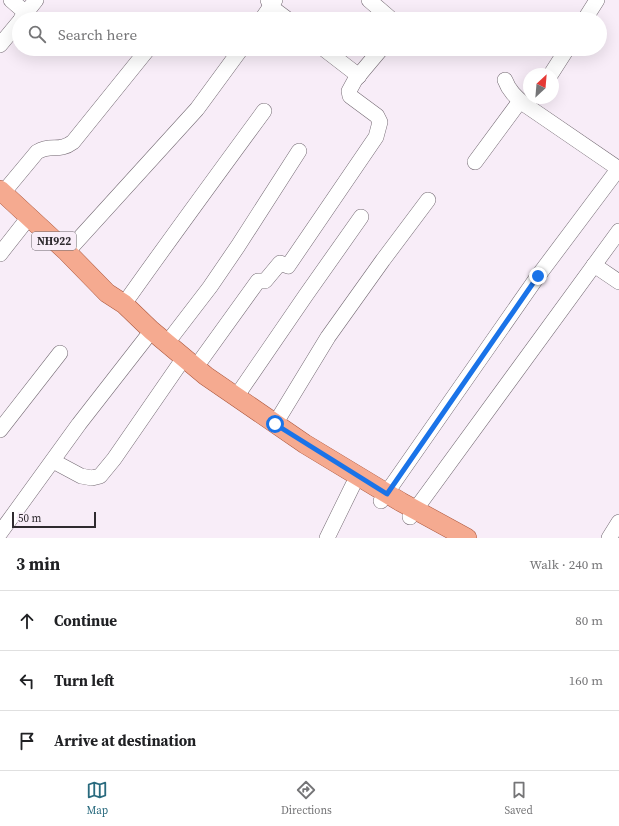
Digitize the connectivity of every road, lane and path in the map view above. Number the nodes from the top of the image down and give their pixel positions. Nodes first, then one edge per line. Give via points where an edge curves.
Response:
1 (11, 0) edge
2 (36, 0) edge
3 (369, 0) edge
4 (595, 1) edge
5 (271, 2) edge
6 (18, 12) edge
7 (27, 12) edge
8 (266, 12) edge
9 (280, 12) edge
10 (383, 12) edge
11 (589, 12) edge
12 (12, 30) edge
13 (0, 45) edge
14 (142, 56) edge
15 (236, 56) edge
16 (333, 56) edge
17 (375, 56) edge
18 (563, 56) edge
19 (555, 68) edge
20 (359, 76) junction
21 (505, 80) dead end
22 (523, 98) edge
23 (527, 104) edge
24 (532, 104) edge
25 (264, 111) dead end
26 (299, 151) dead end
27 (475, 162) dead end
28 (619, 168) edge
29 (2, 192) edge
30 (428, 200) dead end
31 (29, 217) junction
32 (362, 217) dead end
33 (619, 231) edge
34 (67, 252) junction
35 (0, 254) edge
36 (594, 265) junction
37 (619, 282) edge
38 (107, 293) junction
39 (124, 304) junction
40 (146, 338) junction
41 (167, 343) junction
42 (60, 353) dead end
43 (187, 366) junction
44 (236, 397) junction
45 (275, 424) junction
46 (0, 430) edge
47 (52, 461) junction
48 (353, 485) junction
49 (384, 498) junction
50 (413, 514) junction
51 (619, 522) edge
52 (0, 533) edge
53 (327, 538) edge
54 (449, 538) edge
55 (467, 538) edge
56 (609, 538) edge

1 - 6 street
2 - 7 street
3 - 10 street
4 - 11 street
5 - 8 street
5 - 9 street
12 - 13 street
14 - 29 street via 73,142 66,147 44,148 37,152
15 - 34 street via 198,109
16 - 20 street
17 - 20 street
18 - 19 street
20 - 43 street via 351,85 350,96 377,116 380,122 376,137 288,266 280,262 265,281 258,281
21 - 22 street via 508,88
23 - 27 street
24 - 28 street
25 - 39 street
26 - 41 street via 210,287
28 - 49 street via 538,276
29 - 31 main road, NH922
30 - 45 street via 341,318
31 - 34 main road, NH922
31 - 35 street
32 - 44 street
33 - 36 street
34 - 38 main road, NH922
36 - 37 street
36 - 50 street
38 - 39 main road
38 - 40 main road via 115,310
39 - 41 main road
40 - 43 main road
40 - 47 street
41 - 43 main road
42 - 46 street
43 - 44 main road
43 - 47 street via 100,476 81,476
43 - 48 main road via 200,383
44 - 45 main road
45 - 49 main road
47 - 52 street
48 - 49 main road
48 - 53 street
49 - 50 main road
50 - 54 main road
50 - 55 main road
51 - 56 street

